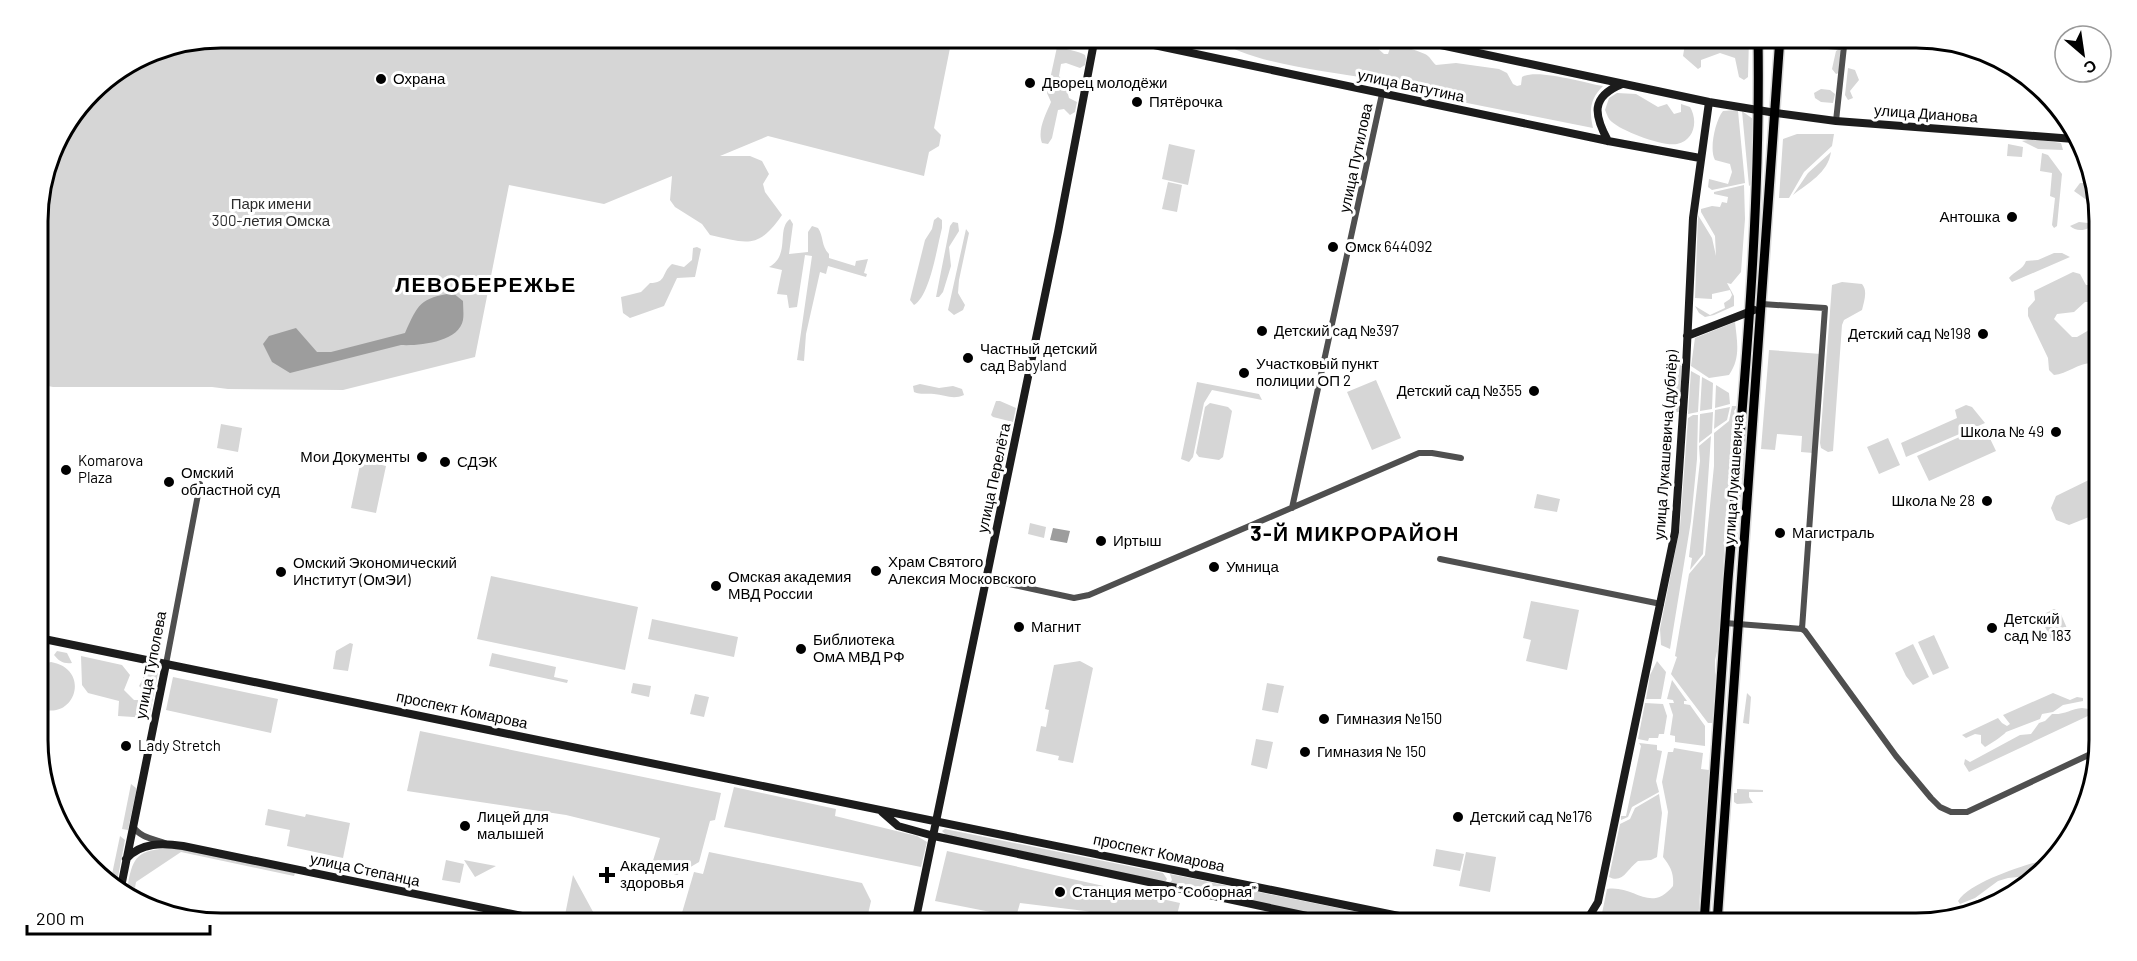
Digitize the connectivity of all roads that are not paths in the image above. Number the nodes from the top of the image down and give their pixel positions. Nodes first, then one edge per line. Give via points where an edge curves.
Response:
1 (1093, 48) edge
2 (1166, 48) edge
3 (1452, 48) edge
4 (1758, 48) edge
5 (1780, 48) edge
6 (1844, 48) edge
7 (1622, 83) junction
8 (1382, 94) junction
9 (1709, 102) junction
10 (1759, 111) junction
11 (1776, 113) junction
12 (1836, 121) junction
13 (2068, 139) edge
14 (1608, 141) junction
15 (1700, 158) junction
16 (1762, 307) junction
17 (1750, 310) junction
18 (1687, 336) junction
19 (1461, 458) dead end
20 (200, 484) dead end
21 (1292, 508) junction
22 (1440, 559) dead end
23 (986, 579) junction
24 (1661, 604) junction
25 (1725, 623) junction
26 (1738, 624) junction
27 (1802, 629) junction
28 (48, 640) edge
29 (166, 664) junction
30 (2088, 755) edge
31 (879, 810) junction
32 (937, 822) junction
33 (133, 826) junction
34 (934, 836) junction
35 (168, 844) junction
36 (126, 859) junction
37 (1167, 869) junction
38 (122, 881) edge
39 (1163, 886) junction
40 (1250, 886) junction
41 (1598, 902) junction
42 (1246, 904) junction
43 (501, 913) edge
44 (917, 913) edge
45 (1291, 913) edge
46 (1384, 913) edge
47 (1591, 913) edge
48 (1596, 913) edge
49 (1705, 913) edge
50 (1718, 913) edge

1 - 23 main road, улица Перелёта
2 - 8 main road, улица Ватутина
3 - 7 main road
4 - 10 main road, улица Лукашевича
5 - 11 main road, улица Лукашевича
6 - 12 street
7 - 9 main road
7 - 14 main road via 1608,89 1597,113
8 - 14 main road, улица Ватутина
8 - 21 street, улица Путилова
9 - 10 main road
9 - 15 main road, улица Лукашевича (дублёр)
10 - 11 main road
10 - 17 main road, улица Лукашевича
11 - 12 main road, улица Дианова
11 - 16 main road, улица Лукашевича
12 - 13 main road, улица Дианова
14 - 15 main road, улица Ватутина
15 - 18 main road, улица Лукашевича (дублёр)
16 - 17 main road
16 - 26 main road, улица Лукашевича
16 - 27 street via 1825,308
17 - 18 main road
17 - 25 main road, улица Лукашевича
18 - 24 main road, улица Лукашевича (дублёр) via 1679,503
19 - 21 street via 1419,453
20 - 29 street, улица Туполева
21 - 23 street via 1081,597
22 - 24 street
23 - 32 main road, улица Перелёта
24 - 41 main road, улица Лукашевича (дублёр)
25 - 26 street
25 - 49 main road, улица Лукашевича
26 - 27 street
26 - 50 main road, улица Лукашевича
27 - 30 street via 1896,756 1945,810 1967,812
28 - 29 main road, проспект Комарова
29 - 31 main road, проспект Комарова
29 - 33 main road, улица Туполева
31 - 32 main road, проспект Комарова
31 - 34 main road, проспект Комарова via 898,826
32 - 34 main road, улица Перелёта
32 - 37 main road, проспект Комарова
33 - 35 street, улица Степанца via 141,835
33 - 36 main road, улица Туполева
34 - 39 main road, проспект Комарова
34 - 44 main road, улица Перелёта
35 - 36 main road, улица Степанца via 143,847
35 - 43 main road, улица Степанца
36 - 38 main road, улица Туполева
37 - 39 main road via 1169,877
37 - 40 main road, проспект Комарова
39 - 42 main road, проспект Комарова
40 - 42 main road via 1244,897
40 - 46 main road, проспект Комарова
41 - 47 main road, улица Лукашевича (дублёр)
41 - 48 main road
42 - 45 main road, проспект Комарова

